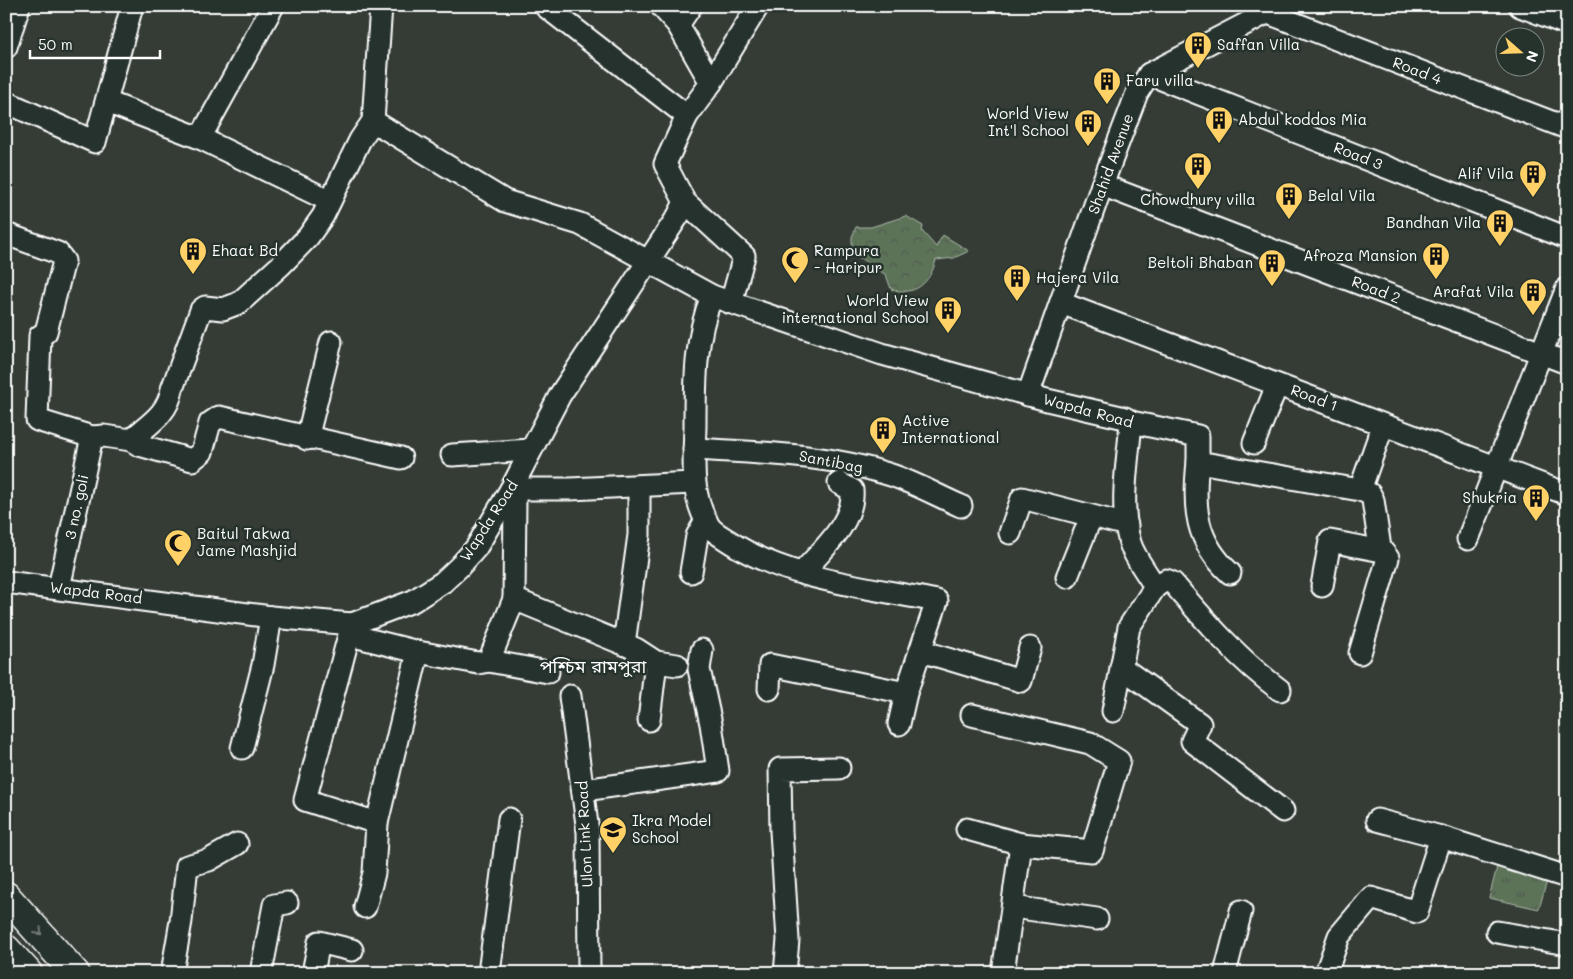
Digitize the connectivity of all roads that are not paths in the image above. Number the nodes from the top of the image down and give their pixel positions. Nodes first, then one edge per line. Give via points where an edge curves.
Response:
1 (18, 6) edge
2 (132, 6) edge
3 (273, 6) edge
4 (381, 6) edge
5 (545, 6) edge
6 (662, 6) edge
7 (691, 6) edge
8 (758, 6) edge
9 (1520, 6) edge
10 (1270, 9) edge
11 (678, 24) junction
12 (1567, 24) edge
13 (8, 36) edge
14 (1149, 74) junction
15 (711, 83) junction
16 (6, 102) edge
17 (107, 102) junction
18 (687, 116) junction
19 (373, 121) junction
20 (1567, 128) edge
21 (200, 138) junction
22 (1102, 185) junction
23 (330, 201) junction
24 (685, 202) junction
25 (6, 234) edge
26 (1567, 238) edge
27 (647, 262) junction
28 (1567, 288) edge
29 (722, 300) junction
30 (1061, 303) junction
31 (331, 342) dead end
32 (1541, 353) junction
33 (1567, 363) edge
34 (1277, 385) junction
35 (1028, 395) junction
36 (1131, 422) junction
37 (1383, 424) junction
38 (98, 437) junction
39 (307, 439) junction
40 (131, 440) junction
41 (1254, 443) dead end
42 (530, 450) junction
43 (694, 450) junction
44 (452, 455) dead end
45 (401, 458) dead end
46 (1198, 462) junction
47 (1496, 467) junction
48 (693, 483) junction
49 (838, 483) dead end
50 (639, 486) junction
51 (511, 489) junction
52 (1360, 490) junction
53 (1567, 494) edge
54 (961, 506) dead end
55 (1091, 517) junction
56 (706, 520) junction
57 (1127, 526) junction
58 (1010, 533) dead end
59 (1468, 539) dead end
60 (1382, 551) junction
61 (691, 572) dead end
62 (802, 573) junction
63 (1230, 573) dead end
64 (1067, 577) dead end
65 (6, 582) edge
66 (1322, 586) dead end
67 (1154, 587) junction
68 (59, 588) junction
69 (514, 599) junction
70 (271, 617) junction
71 (352, 624) junction
72 (624, 644) junction
73 (1030, 648) dead end
74 (702, 650) dead end
75 (921, 651) junction
76 (418, 652) junction
77 (1360, 652) dead end
78 (489, 660) junction
79 (656, 662) junction
80 (677, 665) dead end
81 (1121, 667) junction
82 (548, 672) dead end
83 (769, 689) dead end
84 (1280, 690) dead end
85 (906, 693) junction
86 (570, 696) dead end
87 (1113, 711) dead end
88 (972, 715) dead end
89 (649, 720) dead end
90 (899, 724) dead end
91 (242, 748) dead end
92 (839, 768) dead end
93 (584, 790) junction
94 (1284, 811) dead end
95 (509, 819) dead end
96 (1378, 820) dead end
97 (377, 823) junction
98 (967, 829) dead end
99 (1441, 837) junction
100 (237, 844) dead end
101 (1021, 844) junction
102 (1567, 877) edge
103 (6, 896) edge
104 (287, 903) dead end
105 (365, 907) dead end
106 (1013, 907) junction
107 (1241, 911) dead end
108 (1097, 919) dead end
109 (1497, 932) dead end
110 (1567, 944) edge
111 (6, 949) edge
112 (352, 950) dead end
113 (28, 973) edge
114 (75, 973) edge
115 (172, 973) edge
116 (261, 973) edge
117 (313, 973) edge
118 (489, 973) edge
119 (589, 973) edge
120 (784, 973) edge
121 (1003, 973) edge
122 (1225, 973) edge
123 (1326, 973) edge

1 - 13 street
2 - 17 street
3 - 21 street
4 - 19 street
5 - 18 street
6 - 11 street
7 - 11 street
8 - 15 street
9 - 12 street
10 - 14 street
10 - 20 street, Road 4
11 - 15 street
14 - 22 street, Shahid Avenue via 1137,93
14 - 26 street, Road 3
15 - 18 street
16 - 17 street via 95,142
17 - 21 street
18 - 24 street via 665,164
19 - 23 street
19 - 27 street, Wapda Road via 505,201 580,224
21 - 23 street
22 - 30 street, Shahid Avenue
22 - 32 street, Road 2
23 - 40 street via 308,237 239,303 223,309 205,307 201,310 170,401 163,414
24 - 27 street, Wapda Road
24 - 29 street via 744,256
25 - 38 street via 58,252 64,261 46,332 40,336 37,420
27 - 29 street, Wapda Road
27 - 42 street, Wapda Road via 560,395
28 - 32 street
29 - 35 street, Wapda Road via 882,354
29 - 43 street via 701,329 695,382
30 - 34 street, Road 1
30 - 35 street, Shahid Avenue
31 - 39 street
32 - 33 street, Road 2
32 - 47 street
34 - 37 street, Road 1
34 - 41 street
35 - 36 street, Wapda Road
36 - 46 street, Wapda Road via 1198,436
36 - 57 street via 1125,506
37 - 47 street, Road 1
37 - 52 street
38 - 40 street
38 - 68 street, 3 no. goli
39 - 40 street via 219,417 210,423 202,452 192,460
39 - 45 street
42 - 44 street
42 - 51 street, Wapda Road
43 - 48 street
43 - 54 street, Santibag via 781,453 840,461 892,475
46 - 52 street
46 - 63 street via 1194,495 1198,520 1209,550
47 - 53 street, Road 1
47 - 59 street
48 - 50 street
48 - 56 street
49 - 62 street, Santibag via 852,490 847,517
50 - 51 street
50 - 72 street via 639,535
51 - 69 street via 515,500
51 - 71 street, Wapda Road via 476,548 443,582 413,601
52 - 60 street via 1370,494 1373,500
55 - 57 street
55 - 58 street via 1022,498
55 - 64 street
56 - 61 street via 697,536
56 - 62 street via 711,528 746,552
57 - 67 street via 1136,557
60 - 66 street via 1330,541
60 - 77 street via 1388,558
62 - 75 street via 937,601
65 - 68 street, Wapda Road
67 - 81 street via 1128,627
67 - 84 street via 1166,580 1173,583 1221,639
68 - 70 street, Wapda Road
69 - 72 street
69 - 78 street
70 - 71 street, Wapda Road
70 - 91 street via 263,665
71 - 76 street via 358,637
71 - 97 street via 305,800
72 - 79 street
73 - 75 street via 1021,681
74 - 93 street via 699,669 718,771
75 - 85 street
76 - 78 street via 478,663
76 - 97 street
78 - 82 street
79 - 80 street
79 - 89 street
81 - 87 street
81 - 94 street via 1200,724 1192,740
83 - 85 street via 770,665
85 - 90 street
86 - 93 street, Ulon Link Road
88 - 101 street via 1090,743 1119,761 1092,851
92 - 120 street via 780,769 780,831 788,940
93 - 119 street, Ulon Link Road via 588,832
95 - 118 street
96 - 99 street
97 - 105 street via 374,873
98 - 101 street
99 - 102 street
99 - 123 street via 1417,912 1371,898 1339,936
100 - 115 street via 209,860 187,866
101 - 106 street
103 -> 114 main road
104 - 116 street via 274,905
106 - 108 street
106 - 121 street
107 - 122 street
109 - 110 street
111 - 113 main road
112 - 117 street via 319,942

